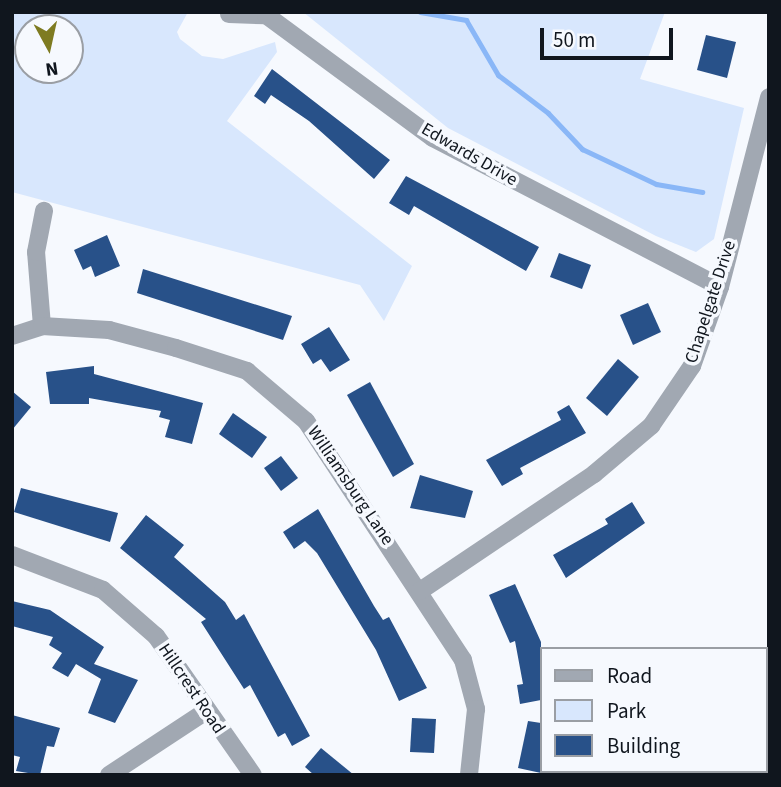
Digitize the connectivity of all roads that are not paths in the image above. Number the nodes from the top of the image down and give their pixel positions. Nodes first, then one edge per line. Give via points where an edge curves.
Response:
1 (229, 14) edge
2 (769, 97) edge
3 (44, 211) dead end
4 (720, 287) junction
5 (43, 326) junction
6 (12, 336) edge
7 (12, 555) edge
8 (420, 591) junction
9 (206, 711) junction
10 (109, 775) edge
11 (253, 775) edge
12 (469, 775) edge

1 - 4 street, Edwards Drive via 265,15 433,138
2 - 4 street, Chapelgate Drive
3 - 5 street via 36,252
4 - 8 street, Chapelgate Drive via 692,366 651,426 594,474
5 - 6 street
5 - 8 street, Williamsburg Lane via 109,330 247,371 306,421
7 - 9 street, Hillcrest Road via 103,590 156,636
8 - 12 street, Williamsburg Lane via 463,660 476,709
9 - 10 street
9 - 11 street, Hillcrest Road

